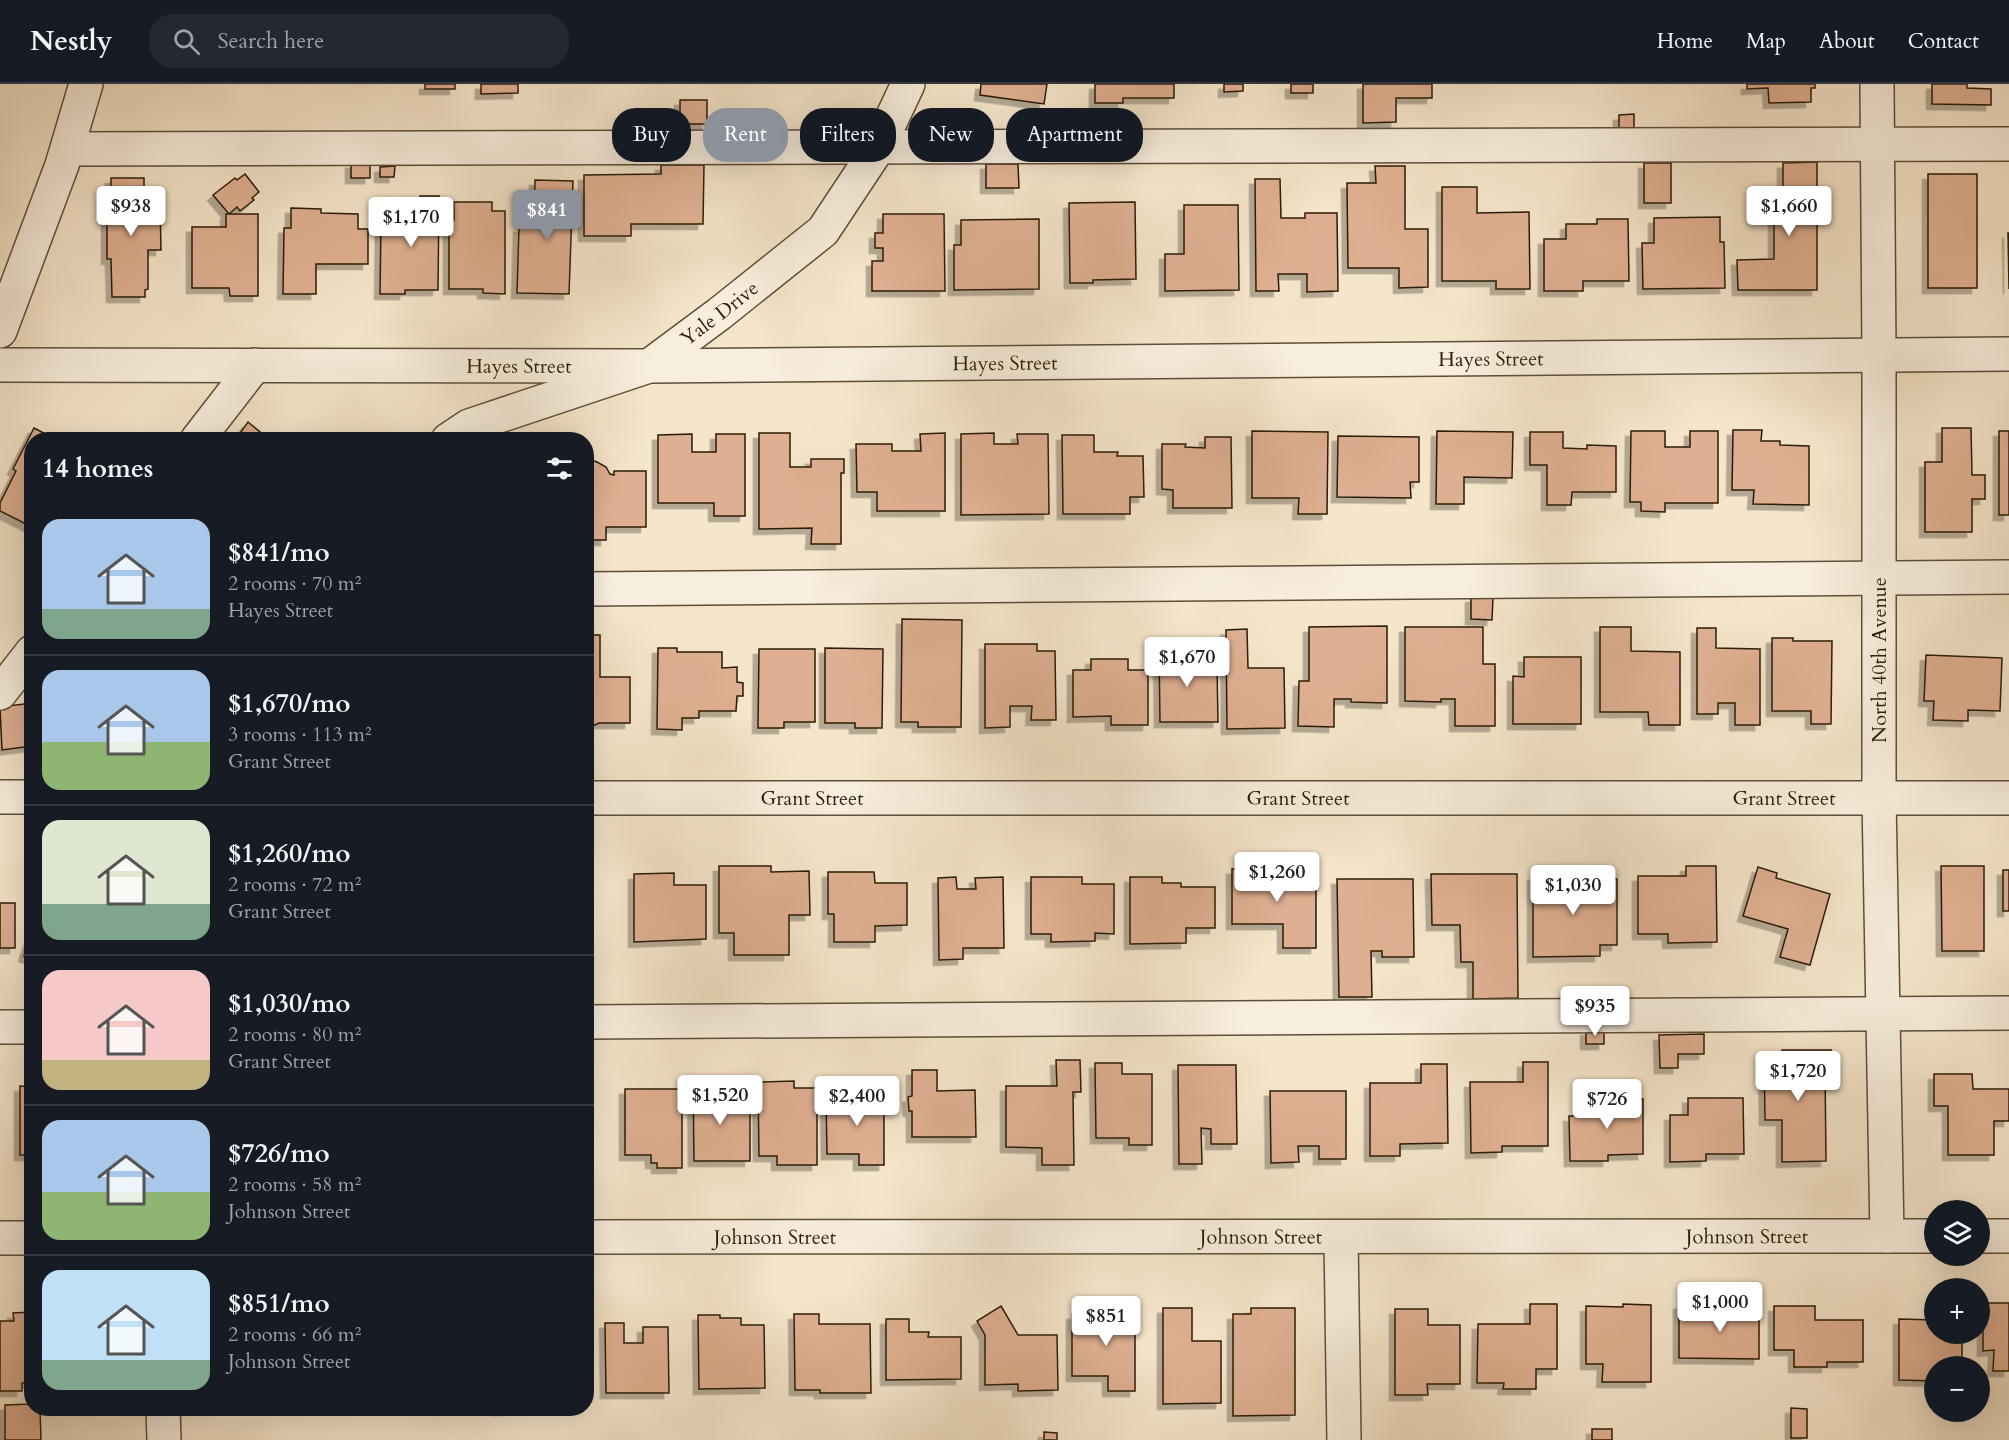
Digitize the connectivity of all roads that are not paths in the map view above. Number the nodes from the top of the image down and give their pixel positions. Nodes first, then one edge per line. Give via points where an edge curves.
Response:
1 (86, 84) edge
2 (908, 84) edge
3 (1877, 84) edge
4 (896, 109) edge
5 (1878, 144) junction
6 (2009, 144) edge
7 (800, 147) edge
8 (896, 147) edge
9 (68, 149) junction
10 (868, 162) edge
11 (0, 331) edge
12 (1879, 354) junction
13 (2009, 354) edge
14 (0, 365) edge
15 (255, 365) junction
16 (649, 366) junction
17 (203, 432) edge
18 (460, 432) edge
19 (1879, 577) junction
20 (2009, 577) edge
21 (594, 589) edge
22 (24, 662) edge
23 (0, 693) edge
24 (0, 797) edge
25 (24, 797) edge
26 (594, 798) edge
27 (1879, 798) junction
28 (2009, 798) edge
29 (2009, 1013) edge
30 (1883, 1014) junction
31 (594, 1022) edge
32 (0, 1027) edge
33 (24, 1027) edge
34 (1887, 1236) junction
35 (1924, 1236) edge
36 (1990, 1236) edge
37 (2009, 1236) edge
38 (594, 1237) edge
39 (1341, 1237) junction
40 (0, 1238) edge
41 (24, 1238) edge
42 (164, 1416) edge
43 (164, 1440) edge
44 (1344, 1440) edge

1 - 9 street
2 - 4 street, Yale Drive
3 - 5 street, North 40th Avenue
5 - 6 street
5 - 8 street
5 - 12 street, North 40th Avenue
7 - 9 street
9 - 11 street
10 - 16 street, Yale Drive via 823,231
12 - 13 street, Hayes Street
12 - 16 street, Hayes Street
12 - 19 street, North 40th Avenue
14 - 15 street, Hayes Street
15 - 16 street, Hayes Street
15 - 17 street
16 - 18 street, Yale Drive
19 - 20 street
19 - 21 street
19 - 27 street, North 40th Avenue
22 - 23 street
24 - 25 street
26 - 27 street, Grant Street
27 - 28 street, Grant Street
27 - 30 street, North 40th Avenue
29 - 30 street
30 - 31 street
30 - 34 street, North 40th Avenue
32 - 33 street
34 - 35 street, Johnson Street
34 - 39 street, Johnson Street
36 - 37 street
38 - 39 street, Johnson Street
39 - 44 street
40 - 41 street
42 - 43 street

